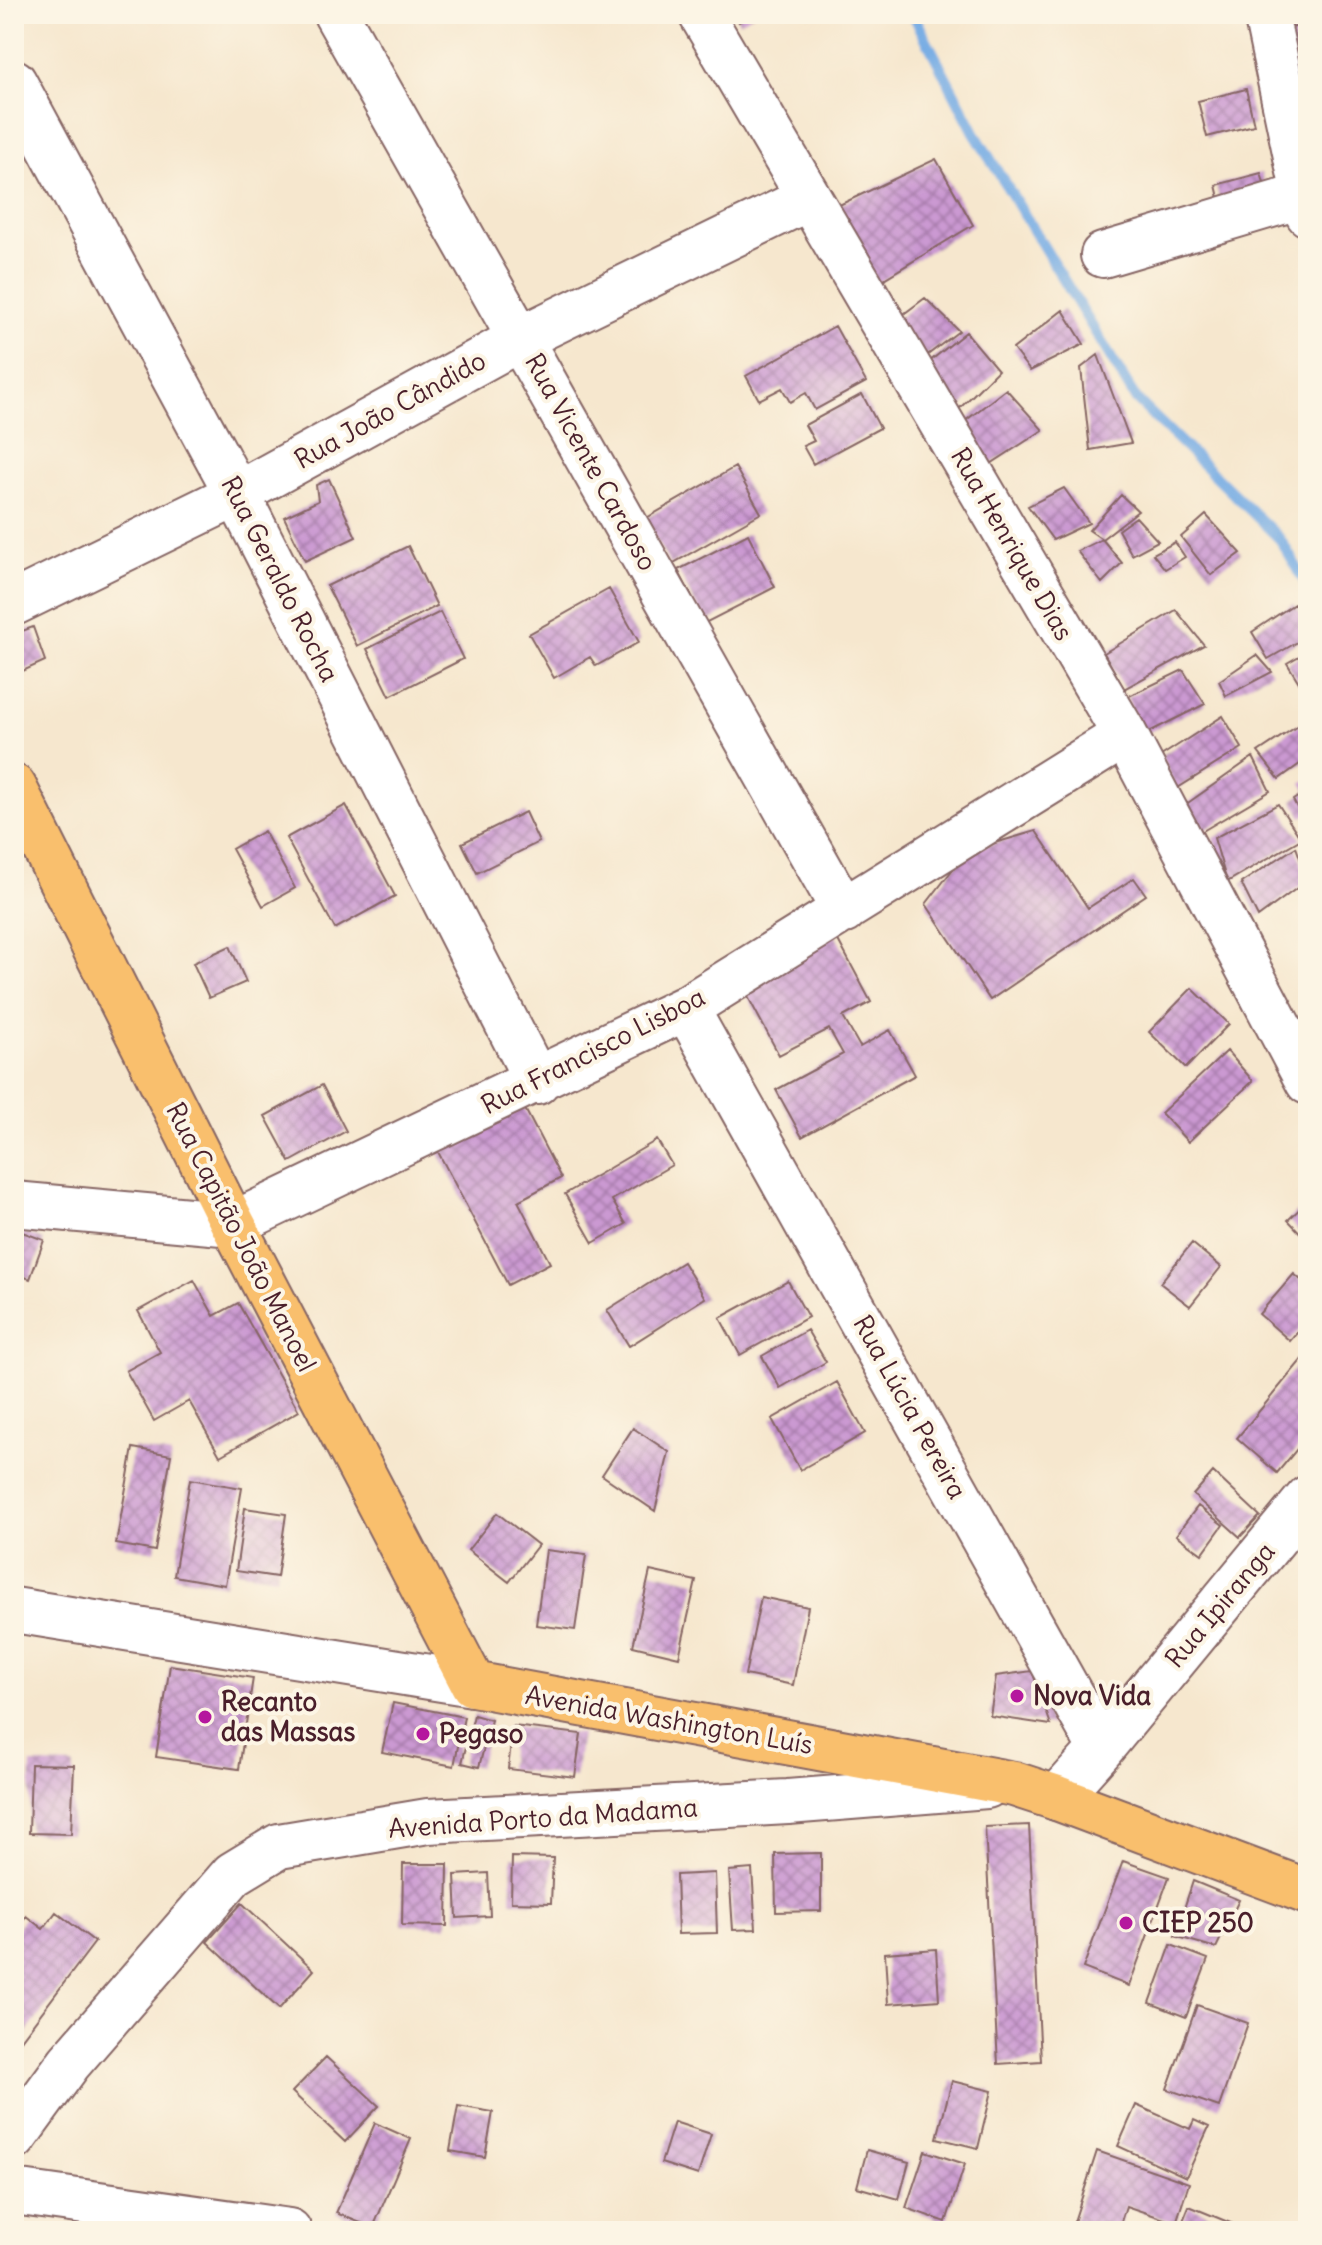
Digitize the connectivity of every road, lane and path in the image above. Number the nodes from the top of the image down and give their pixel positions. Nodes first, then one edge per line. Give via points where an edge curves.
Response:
1 (336, 14) edge
2 (701, 14) edge
3 (1266, 14) edge
4 (14, 82) edge
5 (809, 198) junction
6 (1306, 201) edge
7 (1103, 255) dead end
8 (521, 338) junction
9 (237, 494) junction
10 (14, 603) edge
11 (1125, 735) junction
12 (14, 787) edge
13 (844, 911) junction
14 (686, 1008) junction
15 (537, 1082) junction
16 (1308, 1082) edge
17 (14, 1204) edge
18 (233, 1224) junction
19 (1308, 1498) edge
20 (14, 1610) edge
21 (473, 1684) junction
22 (1101, 1749) junction
23 (1014, 1784) junction
24 (1057, 1798) junction
25 (1308, 1892) edge
26 (14, 2138) edge
27 (14, 2192) edge
28 (289, 2231) edge

1 - 8 street, Rua Vicente Cardoso
2 - 5 street, Rua Henrique Dias
3 - 6 street
4 - 9 street, Rua Geraldo Rocha
5 - 8 street, Rua João Cândido
5 - 11 street, Rua Henrique Dias
6 - 7 street
8 - 9 street, Rua João Cândido
8 - 13 street, Rua Vicente Cardoso
9 - 10 street, Rua João Cândido
9 - 15 street, Rua Geraldo Rocha
11 - 13 street, Rua Francisco Lisboa
11 - 16 street, Rua Henrique Dias
12 - 18 main road, Rua Capitão João Manoel
13 - 14 street, Rua Francisco Lisboa
14 - 15 street, Rua Francisco Lisboa
14 - 22 street, Rua Lúcia Pereira
15 - 18 street, Rua Francisco Lisboa
17 - 18 street
18 - 21 main road, Rua Capitão João Manoel
19 - 22 street, Rua Ipiranga
20 - 21 street, Avenida Washington Luís
21 - 23 main road, Avenida Washington Luís
22 - 24 street
23 - 24 main road, Avenida Washington Luís
23 - 26 street, Avenida Porto da Madama via 428,1821 279,1846 233,1874 69,2063
24 - 25 main road, Avenida Washington Luís
27 - 28 street

